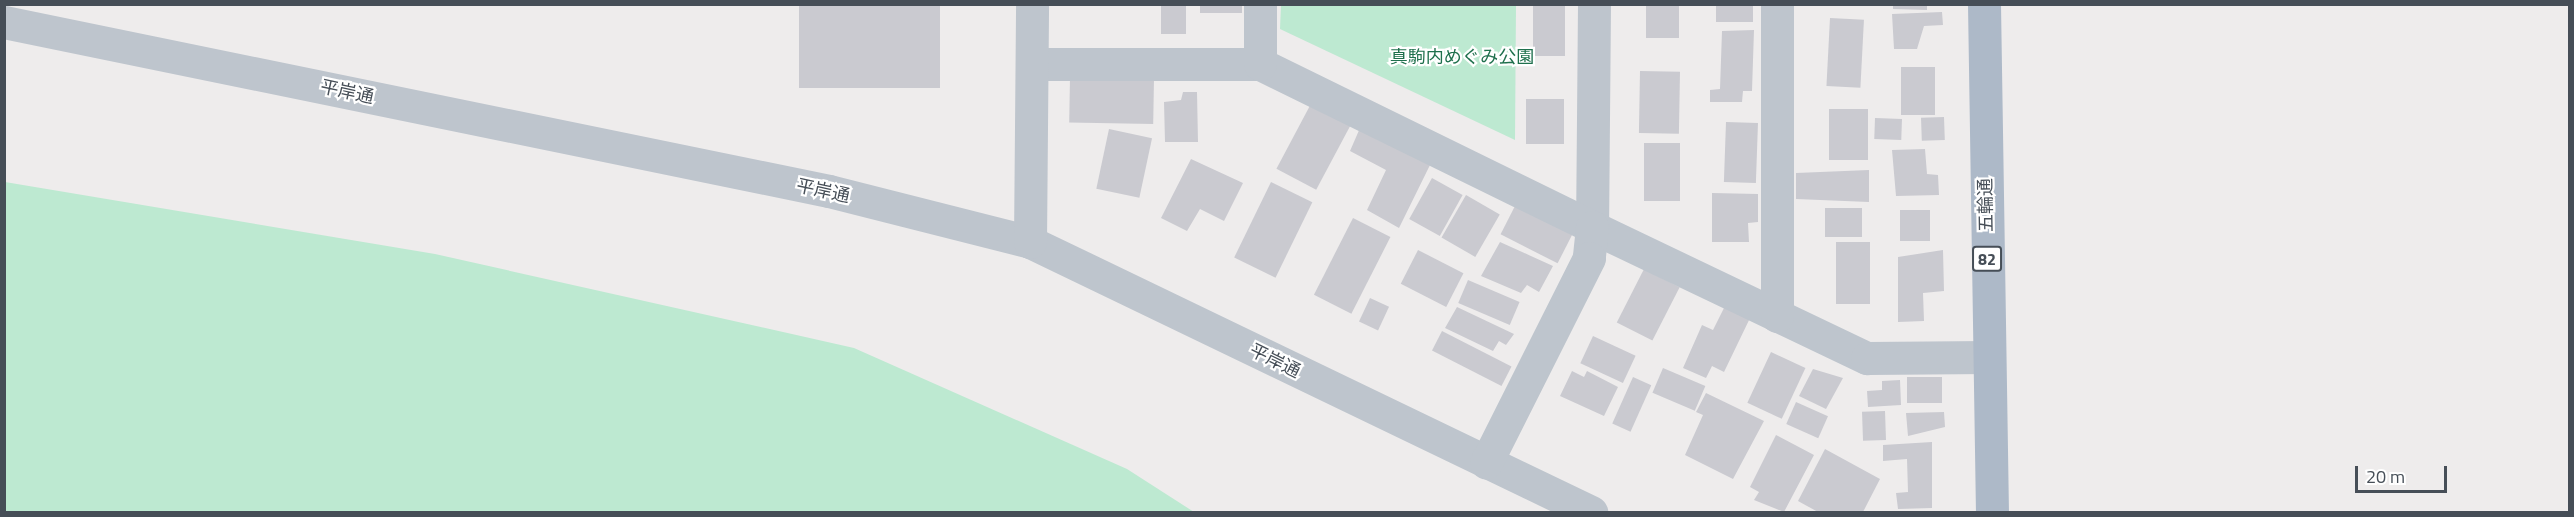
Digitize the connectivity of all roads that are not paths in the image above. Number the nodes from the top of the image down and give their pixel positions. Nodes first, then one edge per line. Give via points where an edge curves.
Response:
1 (1032, 4) edge
2 (1260, 4) edge
3 (1594, 4) edge
4 (1777, 4) edge
5 (1984, 4) edge
6 (4, 22) edge
7 (1032, 64) junction
8 (1260, 64) junction
9 (1592, 227) junction
10 (1030, 242) junction
11 (1777, 316) junction
12 (1988, 357) junction
13 (1486, 463) junction
14 (1591, 513) edge
15 (1992, 513) edge

1 - 7 street
2 - 8 street
3 - 9 street
4 - 11 street
5 - 12 main road, 五輪通 / 82
6 - 10 street, 平岸通 via 829,191
7 - 8 street
7 - 10 street
8 - 9 street
9 - 11 street
9 - 13 street via 1589,258
10 - 13 street, 平岸通
11 - 12 street via 1867,358
12 - 15 main road, 五輪通 / 82
13 - 14 street, 平岸通

